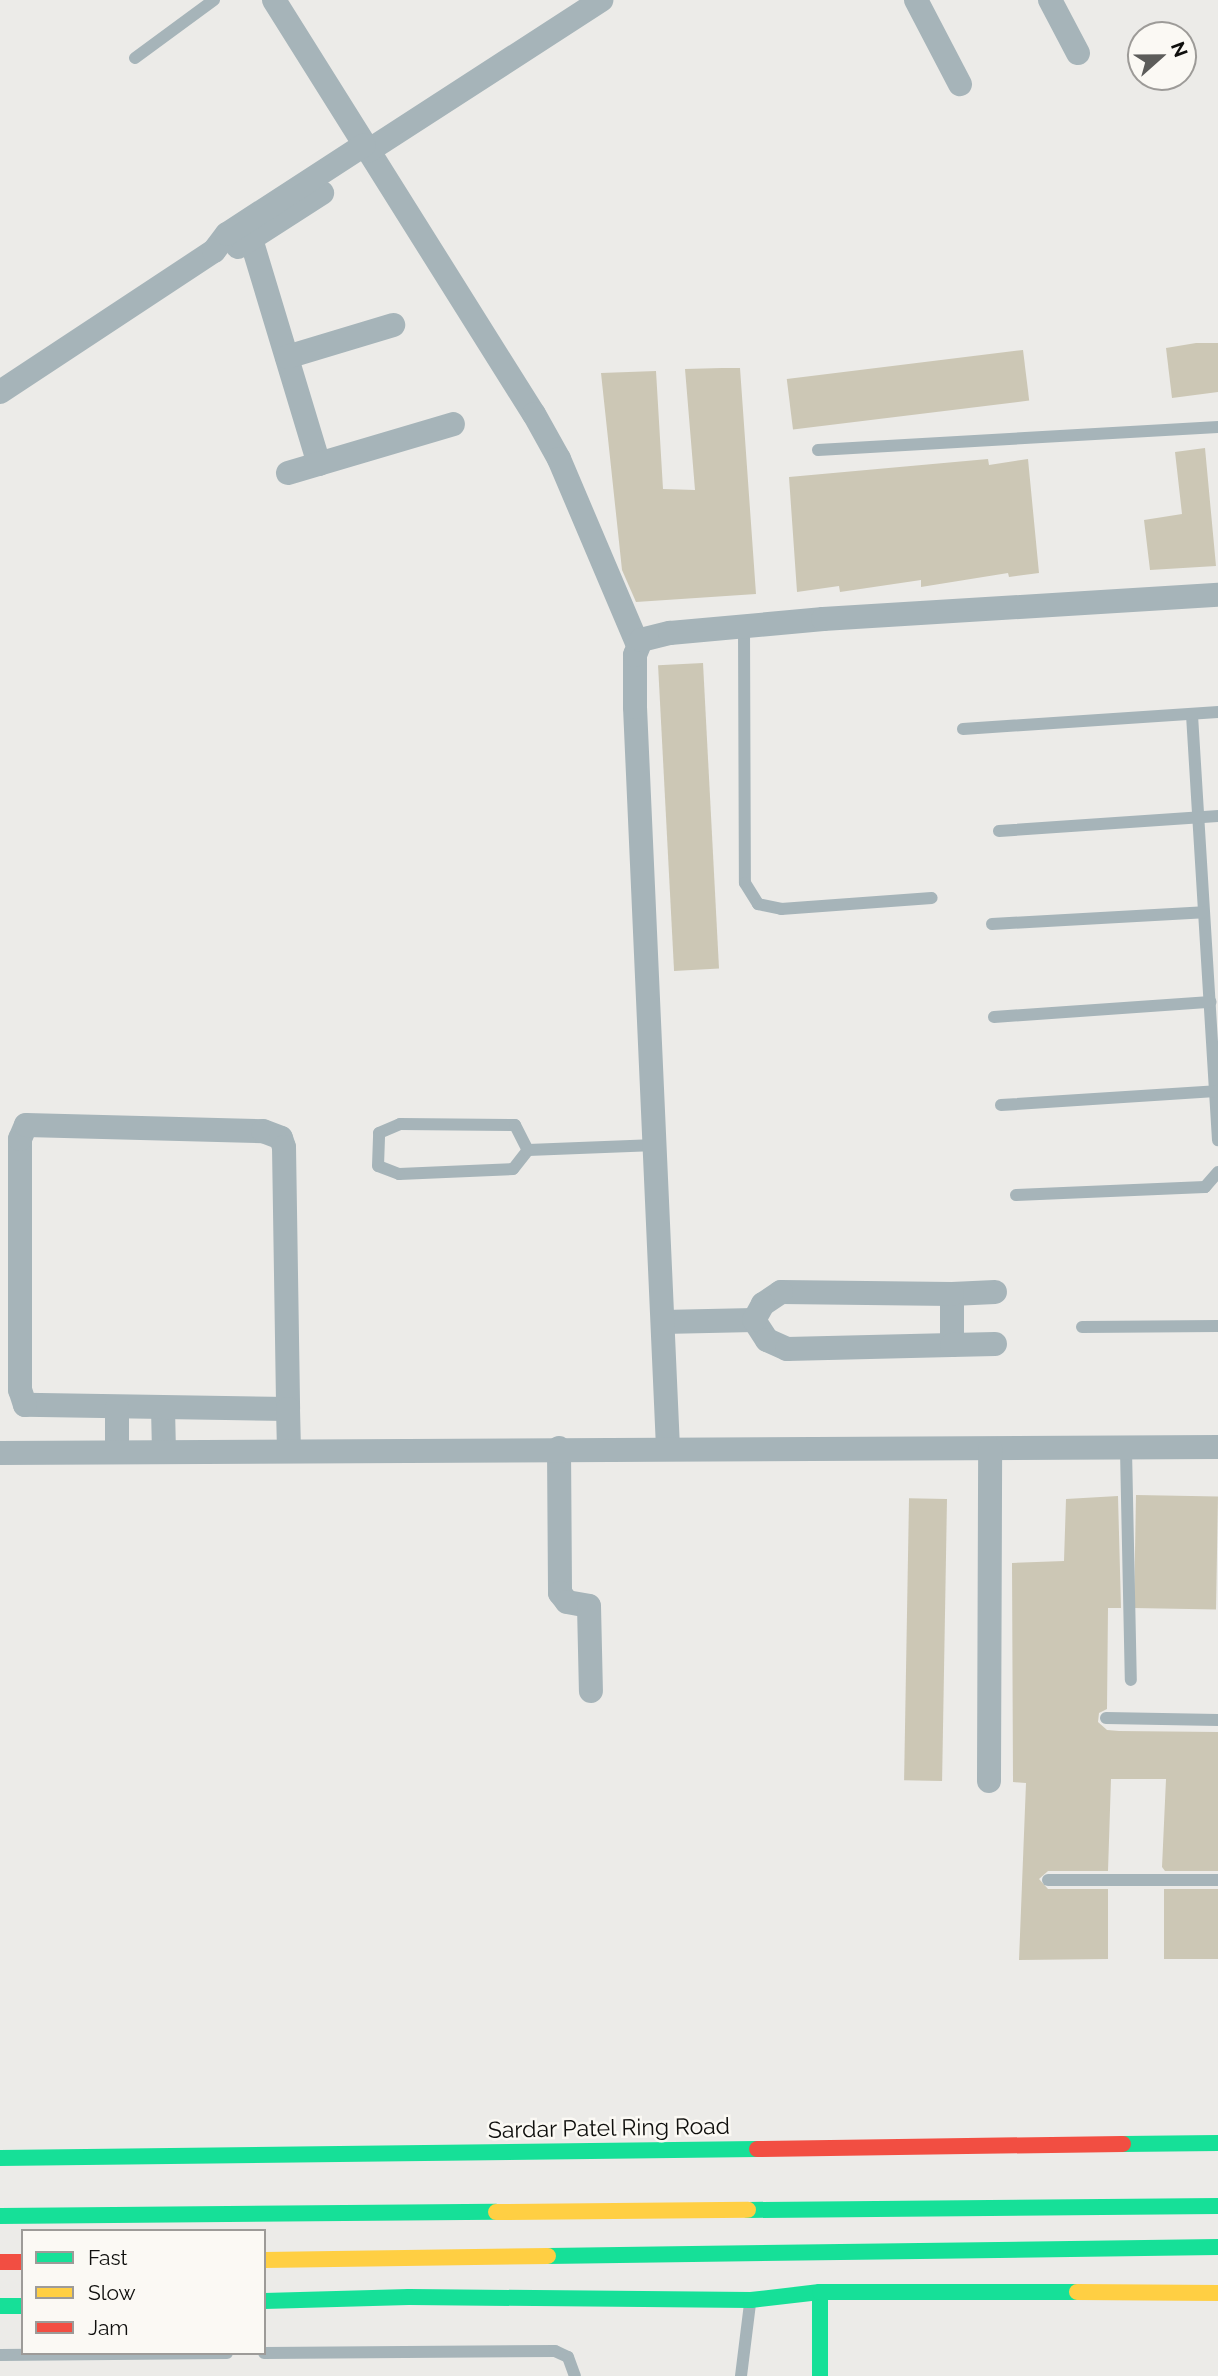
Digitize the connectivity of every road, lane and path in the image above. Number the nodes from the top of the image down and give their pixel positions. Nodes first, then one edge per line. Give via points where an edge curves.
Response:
1 (214, 0) edge
2 (274, 0) edge
3 (601, 0) edge
4 (916, 0) edge
5 (1050, 0) edge
6 (1078, 53) dead end
7 (135, 58) dead end
8 (961, 85) dead end
9 (369, 152) junction
10 (251, 239) junction
11 (214, 251) junction
12 (393, 325) dead end
13 (287, 357) junction
14 (0, 392) edge
15 (453, 424) dead end
16 (1218, 427) edge
17 (818, 450) dead end
18 (319, 464) junction
19 (288, 473) dead end
20 (1218, 595) edge
21 (744, 627) junction
22 (638, 645) junction
23 (1218, 712) edge
24 (1192, 715) junction
25 (963, 729) dead end
26 (1218, 816) edge
27 (1197, 817) junction
28 (999, 831) dead end
29 (932, 898) dead end
30 (1204, 912) junction
31 (992, 924) dead end
32 (1213, 981) edge
33 (1210, 1002) junction
34 (994, 1017) dead end
35 (1216, 1072) edge
36 (1216, 1091) junction
37 (1001, 1105) dead end
38 (1218, 1140) edge
39 (656, 1145) junction
40 (528, 1150) junction
41 (1218, 1172) edge
42 (1016, 1195) dead end
43 (995, 1292) dead end
44 (952, 1294) junction
45 (754, 1320) junction
46 (663, 1322) junction
47 (1218, 1326) edge
48 (1082, 1327) dead end
49 (995, 1344) dead end
50 (952, 1345) junction
51 (117, 1408) junction
52 (163, 1408) junction
53 (288, 1409) junction
54 (1218, 1447) edge
55 (559, 1448) junction
56 (668, 1448) junction
57 (990, 1449) junction
58 (1126, 1450) junction
59 (289, 1451) junction
60 (117, 1452) junction
61 (164, 1452) junction
62 (0, 1454) edge
63 (1131, 1679) dead end
64 (591, 1691) dead end
65 (1106, 1718) dead end
66 (1218, 1720) edge
67 (989, 1781) dead end
68 (1048, 1880) dead end
69 (1218, 1880) edge
70 (1218, 2143) edge
71 (0, 2158) edge
72 (1218, 2206) edge
73 (0, 2216) edge
74 (1218, 2247) edge
75 (266, 2260) edge
76 (0, 2262) edge
77 (21, 2262) edge
78 (820, 2292) junction
79 (1218, 2294) edge
80 (751, 2300) junction
81 (266, 2301) edge
82 (0, 2306) edge
83 (21, 2306) edge
84 (266, 2353) edge
85 (0, 2355) edge
86 (21, 2355) edge
87 (575, 2376) edge
88 (741, 2376) edge
89 (820, 2376) edge

1 - 7 lane
2 - 9 street
3 - 9 street
4 - 8 street
5 - 6 street
9 - 10 street
9 - 11 street via 227,234
9 - 22 street via 552,448
10 - 11 street via 236,249
10 - 13 street
11 - 14 street
12 - 13 street
13 - 18 street
15 - 18 street
16 - 17 lane
18 - 19 street
20 - 21 street
21 - 22 street via 648,636
21 - 29 lane via 745,883 758,904 781,909
22 - 39 street via 635,708
23 - 24 lane
24 - 25 lane
24 - 27 lane
26 - 27 lane
27 - 28 lane
27 - 30 lane
30 - 31 lane
30 - 32 lane
32 - 33 lane
33 - 34 lane
33 - 35 lane
35 - 36 lane
36 - 37 lane
36 - 38 lane
39 - 40 lane
39 - 46 street
40 - 40 lane via 515,1125 400,1124 379,1133 378,1166 399,1174 513,1169
41 - 42 lane via 1205,1186
43 - 44 street
44 - 45 street via 781,1292 763,1304
44 - 50 street
45 - 46 street
45 - 50 street via 767,1340 787,1349
46 - 56 street
47 - 48 lane
49 - 50 street
51 - 52 street
51 - 53 street via 35,1408 21,1398 20,1139 26,1125 263,1131 281,1138
51 - 60 street
52 - 53 street
52 - 61 street
53 - 59 street
54 - 58 street
55 - 56 street
55 - 59 street
55 - 64 street via 560,1593 568,1602 589,1606
56 - 57 street
57 - 58 street
57 - 67 street
58 - 63 lane
59 - 61 street
60 - 61 street
60 - 62 street
65 - 66 lane
68 - 69 lane
70 - 71 main road, Sardar Patel Ring Road
72 - 73 main road
74 - 75 main road
76 - 77 main road
78 - 79 main road
78 - 80 main road
78 - 89 main road
80 - 81 main road via 409,2297
80 - 88 lane
82 - 83 main road
84 - 87 lane via 555,2351 572,2362
85 - 86 lane

